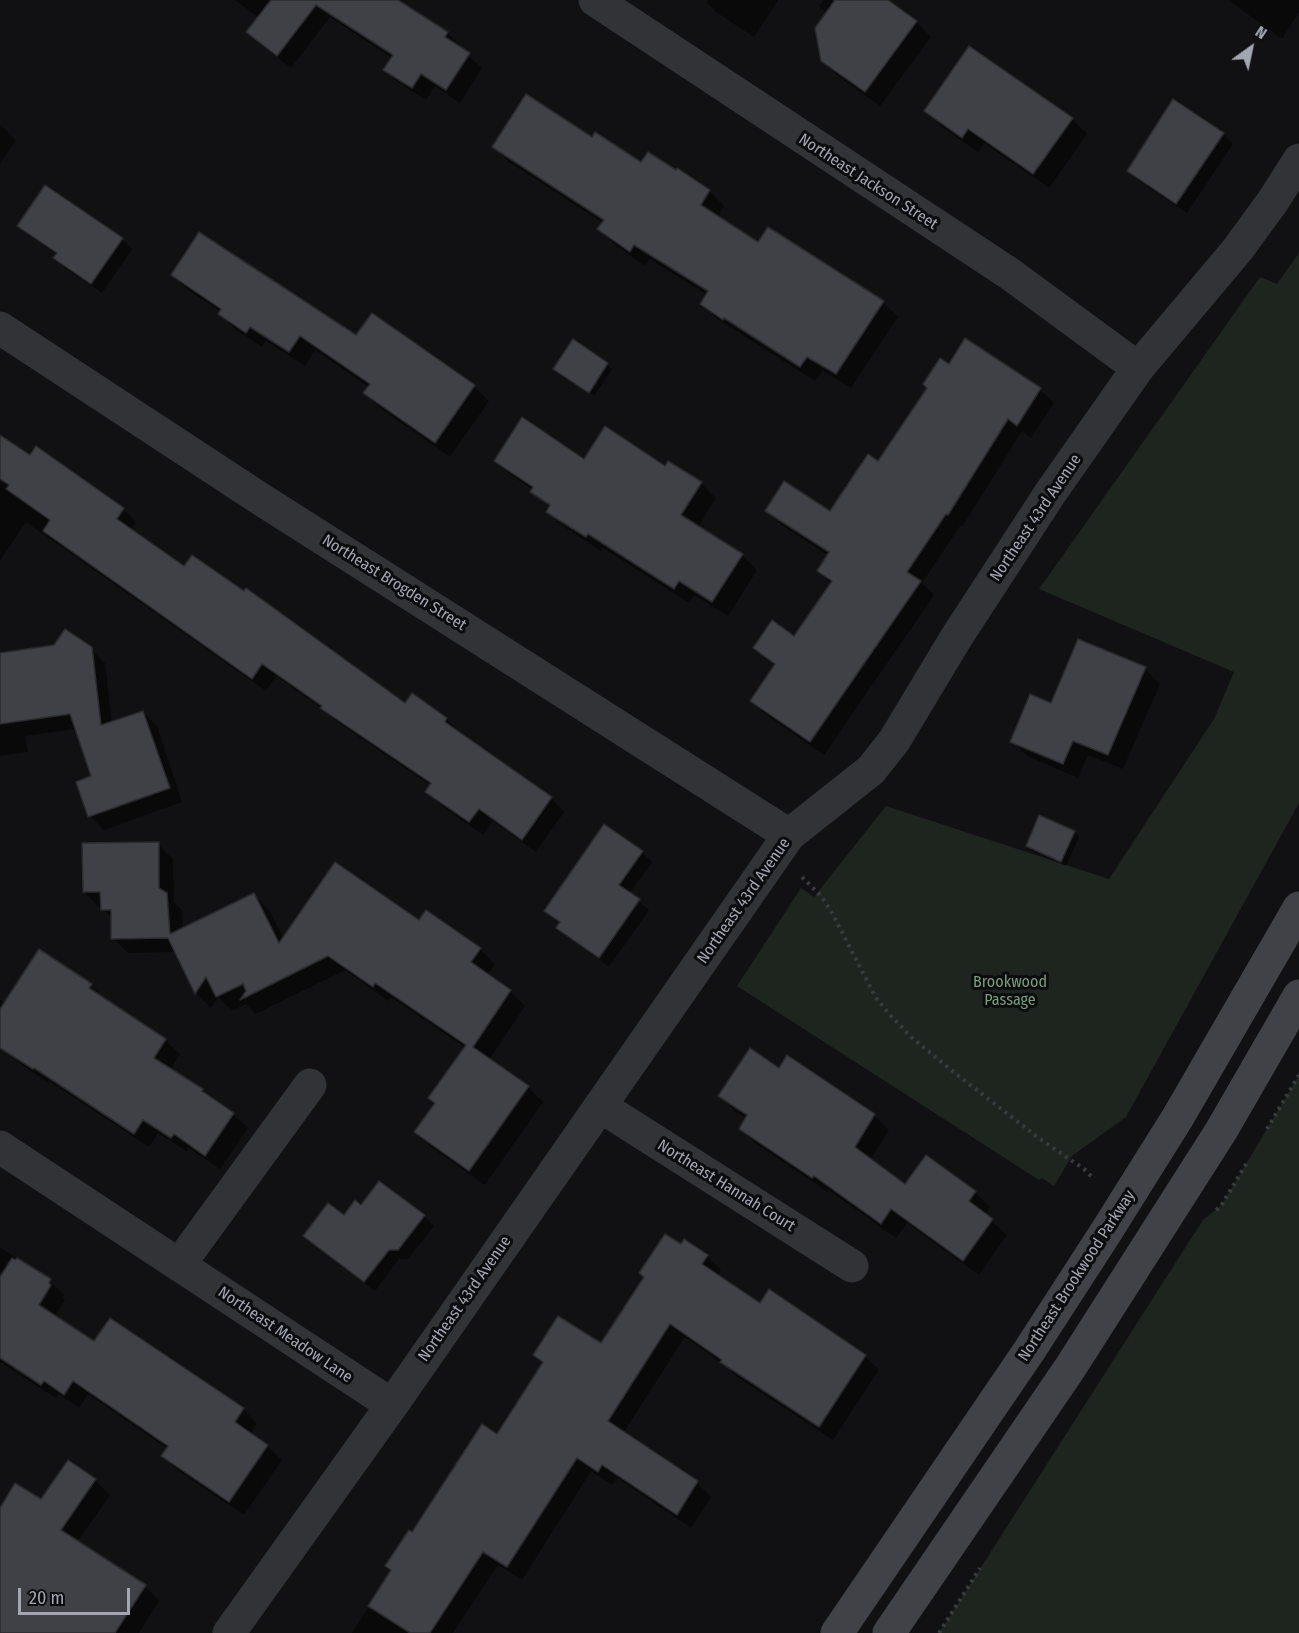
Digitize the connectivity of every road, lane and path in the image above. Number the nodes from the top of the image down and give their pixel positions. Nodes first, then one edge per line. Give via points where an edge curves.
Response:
1 (595, 0) edge
2 (1299, 160) edge
3 (0, 328) edge
4 (1138, 368) junction
5 (789, 835) junction
6 (800, 875) dead end
7 (1299, 908) edge
8 (1299, 996) edge
9 (310, 1085) dead end
10 (600, 1106) junction
11 (0, 1147) edge
12 (1092, 1177) dead end
13 (179, 1265) junction
14 (852, 1266) dead end
15 (392, 1405) junction
16 (229, 1633) edge
17 (837, 1633) edge
18 (889, 1633) edge

1 - 4 street, Northeast Jackson Street via 1010,274
2 - 4 street, Northeast 43rd Avenue via 1238,249
3 - 5 street, Northeast Brogden Street via 259,498
4 - 5 street, Northeast 43rd Avenue via 1045,501 894,741 871,770
5 - 10 street, Northeast 43rd Avenue
6 - 12 path via 832,913 876,998 911,1037
7 - 17 main road, Northeast Brookwood Parkway via 1178,1117 1106,1232
8 - 18 main road via 1221,1131 1070,1368
9 - 13 street
10 - 14 street, Northeast Hannah Court
10 - 15 street, Northeast 43rd Avenue
11 - 13 street, Northeast Meadow Lane
13 - 15 street, Northeast Meadow Lane
15 - 16 street, Northeast 43rd Avenue

